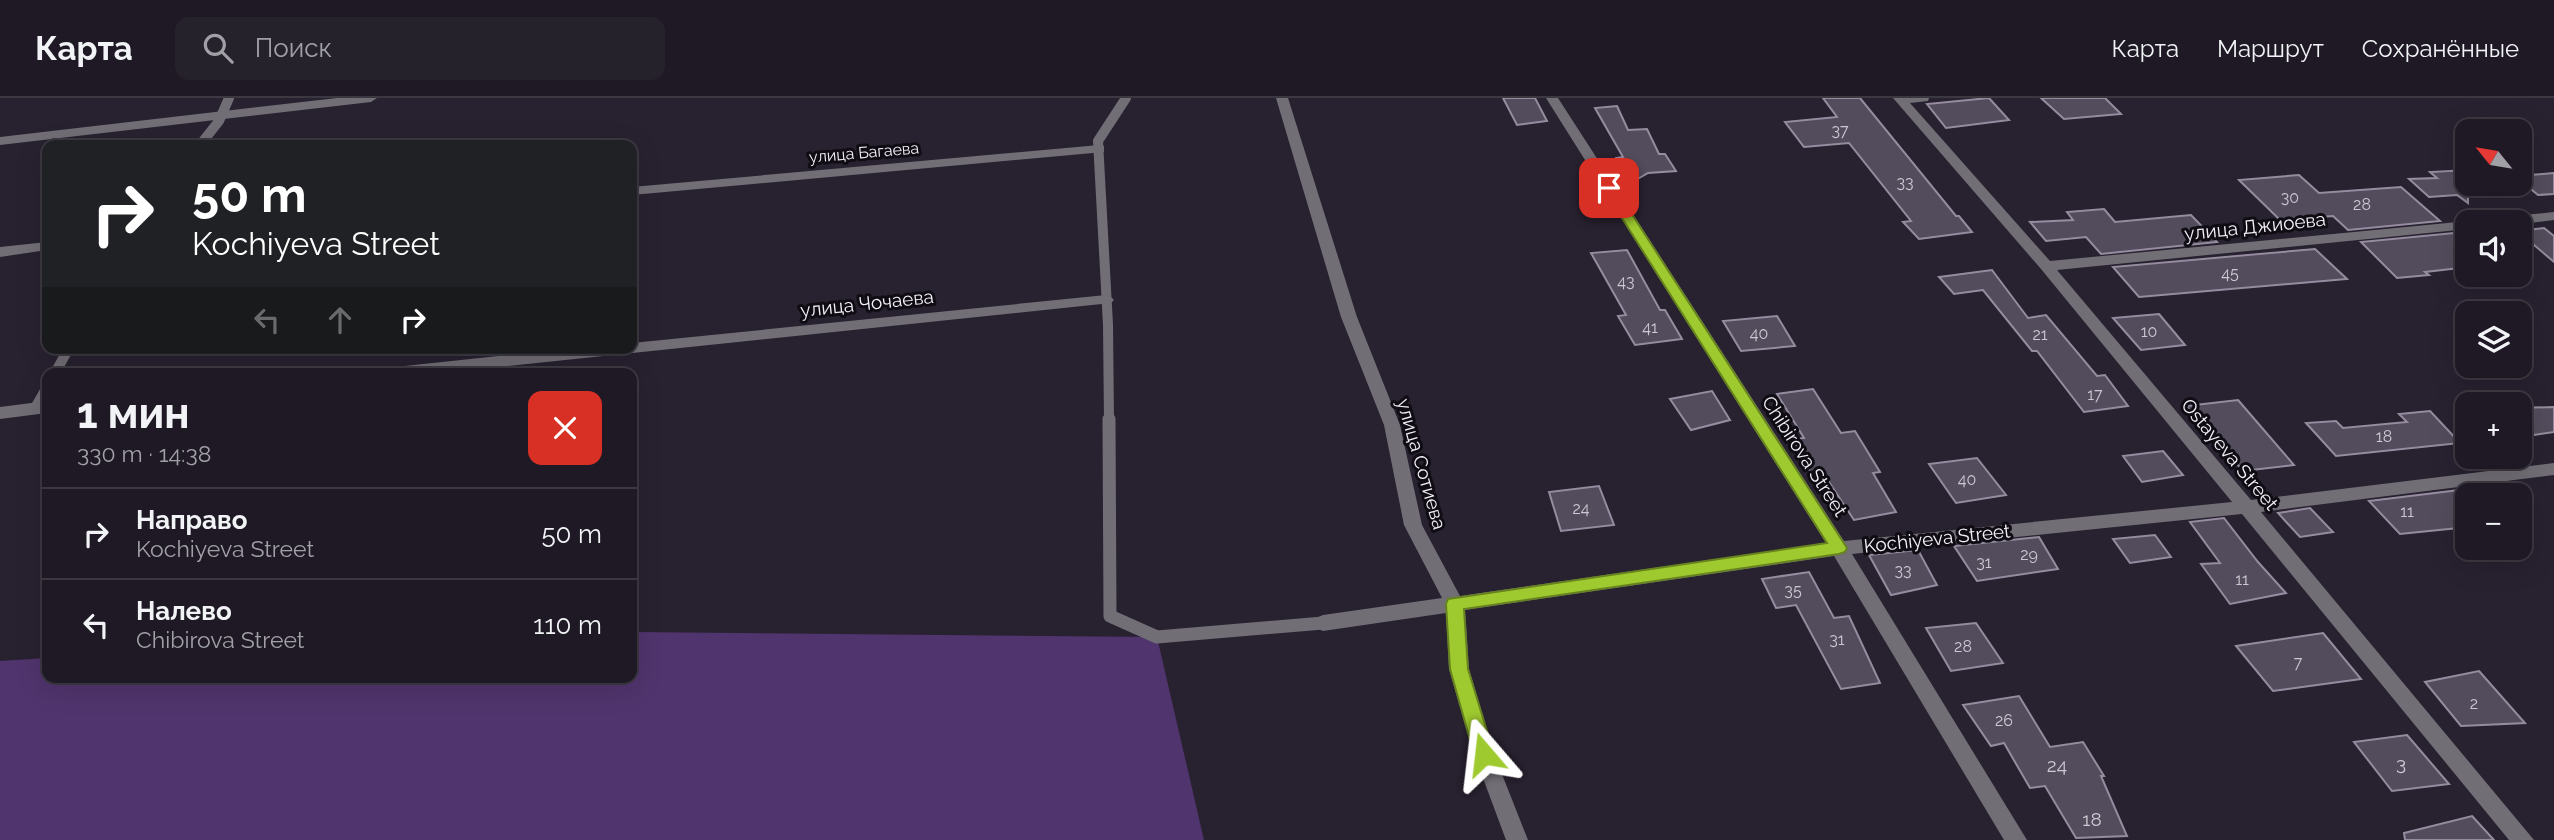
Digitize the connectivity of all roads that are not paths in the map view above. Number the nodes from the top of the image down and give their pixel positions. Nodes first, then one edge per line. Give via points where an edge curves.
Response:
1 (229, 98) edge
2 (371, 98) edge
3 (1126, 98) edge
4 (1282, 98) edge
5 (1552, 98) edge
6 (1923, 98) edge
7 (1900, 99) edge
8 (222, 114) junction
9 (204, 140) edge
10 (0, 141) edge
11 (1099, 149) junction
12 (637, 191) edge
13 (2554, 216) edge
14 (2532, 218) edge
15 (2455, 226) edge
16 (42, 247) edge
17 (0, 252) edge
18 (2046, 266) junction
19 (1106, 300) junction
20 (637, 347) edge
21 (571, 354) edge
22 (435, 368) edge
23 (41, 408) edge
24 (0, 413) edge
25 (2554, 469) edge
26 (2247, 507) junction
27 (1839, 548) junction
28 (1455, 604) junction
29 (1323, 623) joint
30 (1517, 840) edge
31 (2016, 840) edge
32 (2523, 840) edge

1 - 8 lane
2 - 8 street
3 - 11 lane via 1098,141
4 - 28 street, улица Сотиева via 1349,317 1392,425 1413,525
5 - 27 street, Chibirova Street
6 - 7 street
7 - 18 street, Ostayeva Street
8 - 9 lane
8 - 10 street
11 - 12 street, улица Багаева
11 - 19 lane
13 - 14 street
15 - 18 street, улица Джиоева
16 - 17 street
18 - 26 street, Ostayeva Street
19 - 20 street, улица Чочаева
19 - 29 lane via 1110,616 1157,637
21 - 22 street, улица Чочаева
23 - 24 street
25 - 26 street, Kochiyeva Street
26 - 27 street, Kochiyeva Street
26 - 32 street, Ostayeva Street
27 - 28 street, Kochiyeva Street
27 - 31 street, Chibirova Street
28 - 29 street, Kochiyeva Street
28 - 30 street, улица Сотиева via 1459,669 1484,754

